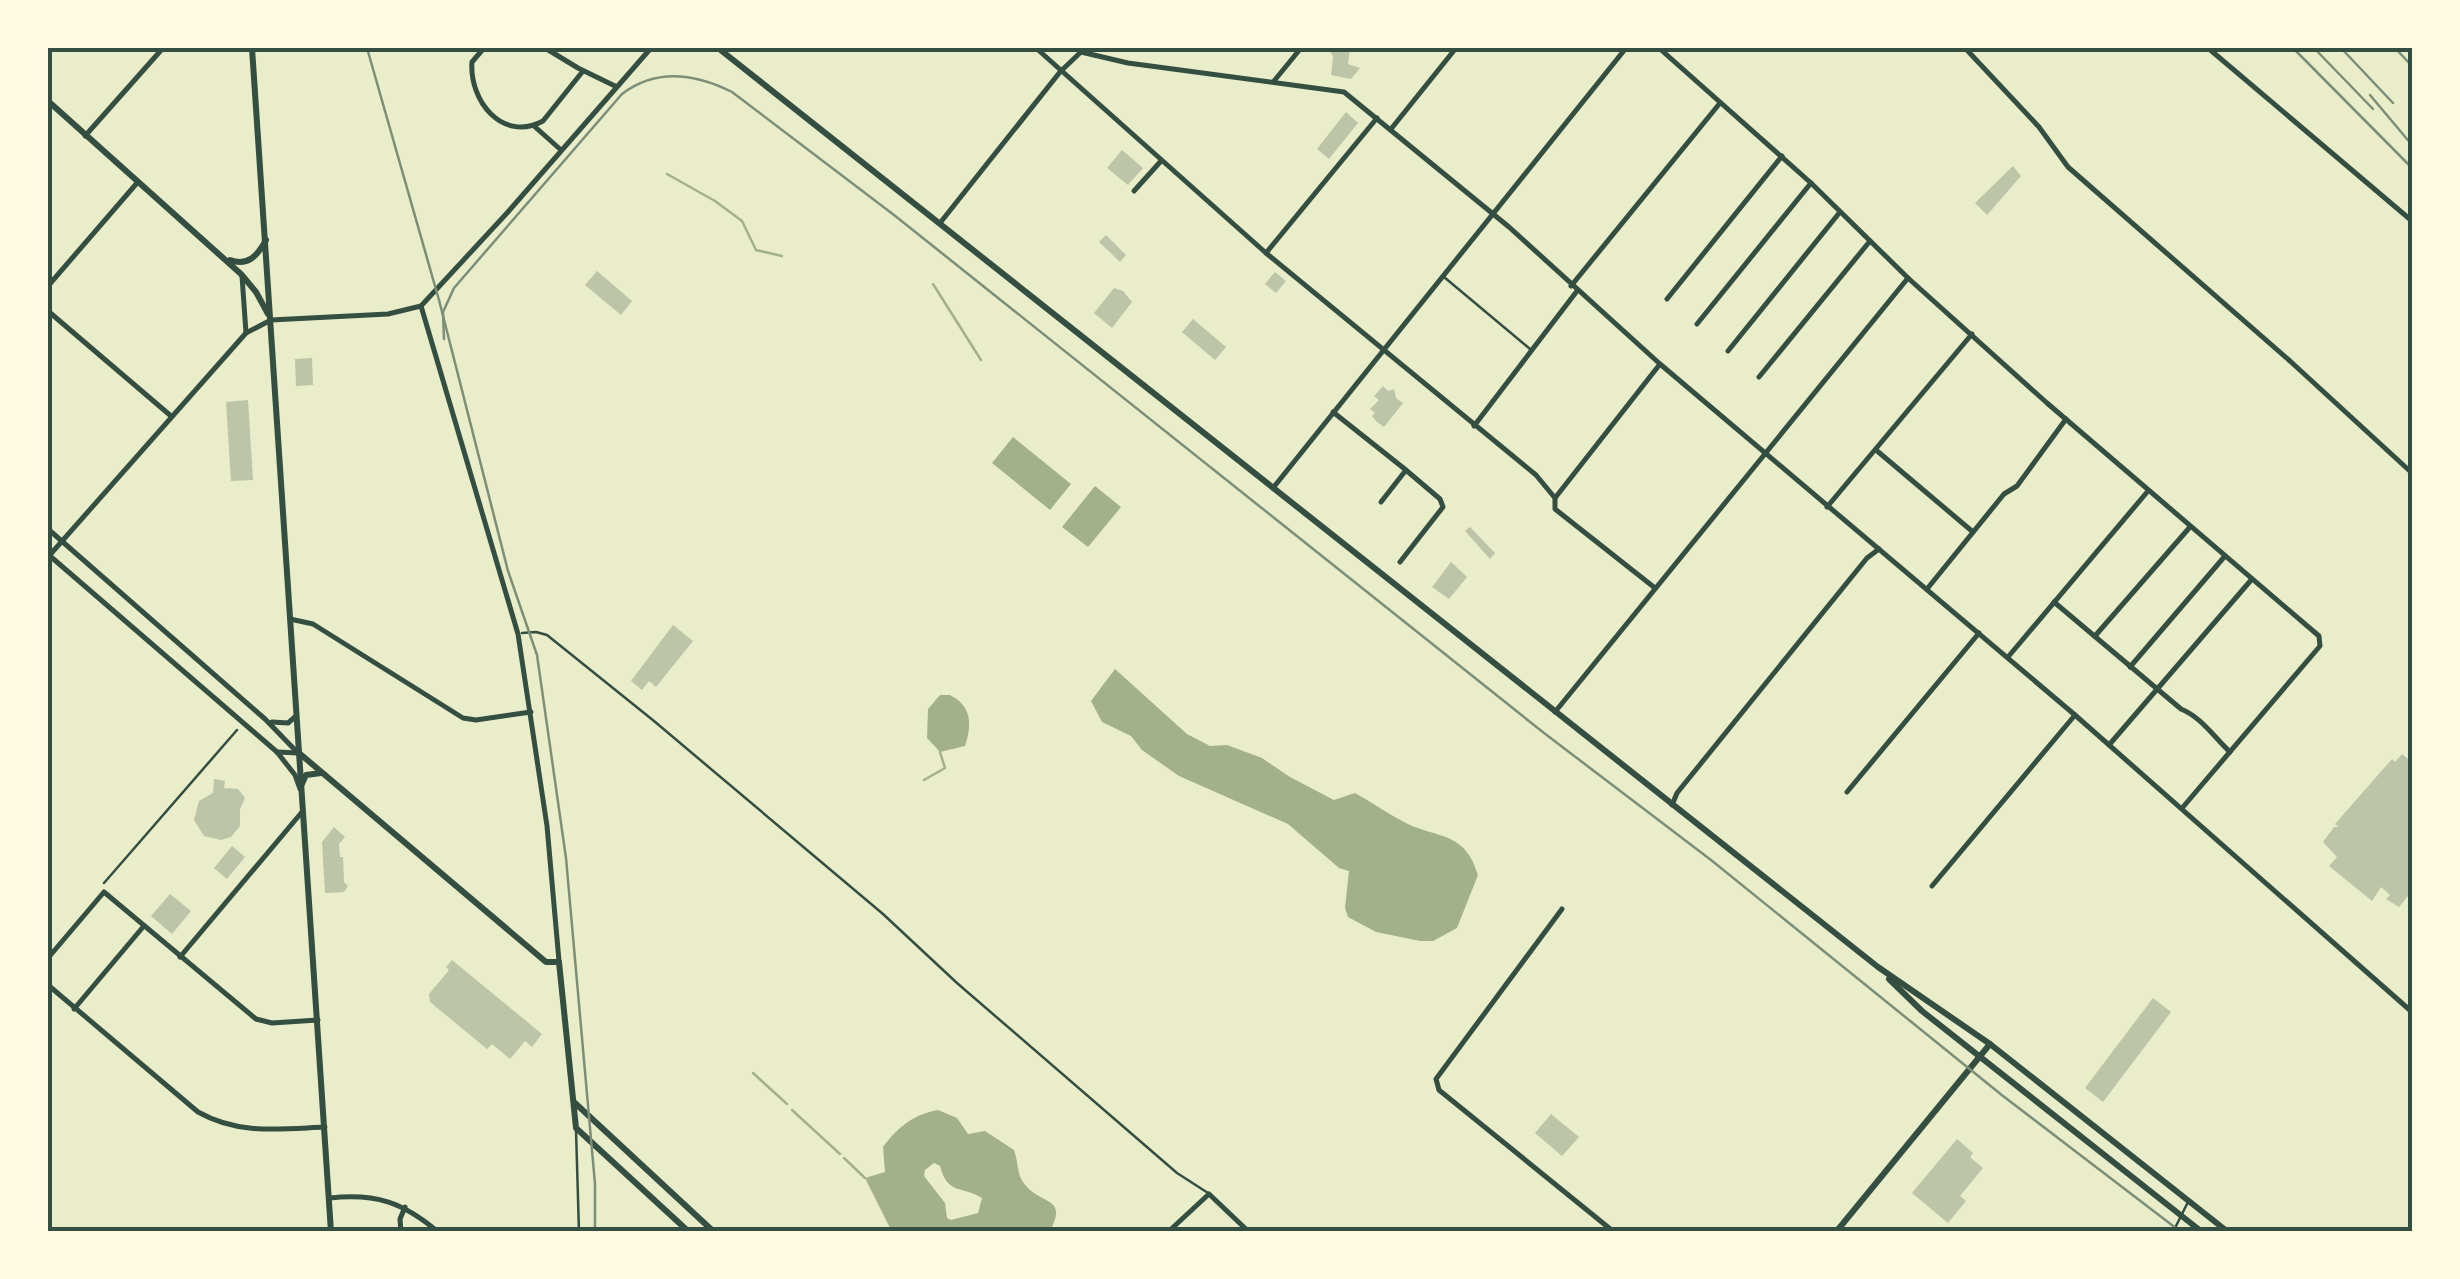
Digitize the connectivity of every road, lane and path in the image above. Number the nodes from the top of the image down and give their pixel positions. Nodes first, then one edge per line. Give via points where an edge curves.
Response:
1 (163, 48) edge
2 (252, 48) edge
3 (484, 48) edge
4 (545, 48) edge
5 (651, 48) edge
6 (718, 48) edge
7 (1036, 48) edge
8 (1301, 48) edge
9 (1456, 48) edge
10 (1626, 48) edge
11 (1659, 48) edge
12 (1965, 48) edge
13 (2208, 48) edge
14 (1083, 50) edge
15 (583, 71) junction
16 (1060, 72) junction
17 (1274, 82) junction
18 (615, 86) junction
19 (48, 101) edge
20 (1720, 103) junction
21 (1378, 118) junction
22 (534, 126) junction
23 (1390, 129) junction
24 (85, 136) junction
25 (560, 150) junction
26 (1782, 156) junction
27 (1161, 160) junction
28 (137, 183) junction
29 (1812, 183) junction
30 (1134, 191) dead end
31 (1840, 212) junction
32 (1493, 214) junction
33 (2412, 221) edge
34 (940, 222) junction
35 (266, 240) junction
36 (1870, 241) junction
37 (1266, 252) junction
38 (224, 258) junction
39 (241, 274) junction
40 (1442, 276) junction
41 (1908, 278) junction
42 (48, 286) edge
43 (1574, 288) junction
44 (1666, 299) dead end
45 (421, 306) junction
46 (48, 310) edge
47 (271, 320) junction
48 (1698, 324) dead end
49 (246, 333) junction
50 (1972, 334) junction
51 (1531, 350) junction
52 (1383, 351) junction
53 (1728, 351) dead end
54 (1660, 364) junction
55 (1759, 377) dead end
56 (1333, 412) junction
57 (171, 416) junction
58 (2066, 419) junction
59 (1474, 426) junction
60 (1876, 450) junction
61 (1766, 455) junction
62 (1406, 470) junction
63 (2412, 473) edge
64 (1273, 488) junction
65 (2148, 492) junction
66 (1555, 498) junction
67 (1381, 502) dead end
68 (1827, 507) junction
69 (2190, 527) junction
70 (48, 529) edge
71 (1973, 532) junction
72 (62, 542) junction
73 (1879, 549) junction
74 (48, 556) edge
75 (2225, 556) junction
76 (1400, 562) dead end
77 (2252, 579) junction
78 (1655, 588) junction
79 (1927, 589) junction
80 (2054, 602) junction
81 (290, 619) junction
82 (160, 630) junction
83 (1979, 633) junction
84 (518, 634) junction
85 (2095, 636) junction
86 (150, 642) junction
87 (2007, 657) junction
88 (2130, 667) junction
89 (2157, 689) junction
90 (531, 712) junction
91 (1556, 712) junction
92 (2075, 715) junction
93 (296, 716) junction
94 (265, 719) junction
95 (238, 730) dead end
96 (2109, 745) junction
97 (277, 752) junction
98 (2230, 752) junction
99 (298, 753) junction
100 (322, 773) junction
101 (300, 791) junction
102 (1847, 792) dead end
103 (1672, 804) junction
104 (2182, 808) junction
105 (302, 812) junction
106 (1932, 886) dead end
107 (102, 890) junction
108 (1562, 910) dead end
109 (143, 926) junction
110 (180, 956) junction
111 (48, 958) edge
112 (560, 962) junction
113 (1878, 967) junction
114 (48, 986) edge
115 (74, 1008) junction
116 (2412, 1012) edge
117 (318, 1020) junction
118 (1990, 1044) junction
119 (1980, 1056) junction
120 (572, 1097) junction
121 (325, 1128) junction
122 (576, 1128) junction
123 (1210, 1194) junction
124 (330, 1198) junction
125 (2189, 1201) junction
126 (405, 1207) junction
127 (2182, 1216) junction
128 (332, 1232) edge
129 (401, 1232) edge
130 (438, 1232) edge
131 (580, 1232) edge
132 (689, 1232) edge
133 (714, 1232) edge
134 (1168, 1232) edge
135 (1249, 1232) edge
136 (1614, 1232) edge
137 (1836, 1232) edge
138 (2173, 1232) edge
139 (2202, 1232) edge
140 (2228, 1232) edge

1 - 24 street
2 - 35 main road
3 - 22 street via 470,77 481,105 504,123
4 - 15 street
5 - 18 street
6 - 34 main road
7 - 16 street
8 - 17 street
9 - 23 street
10 - 32 street
11 - 20 street
12 - 63 street via 2068,167
13 - 33 street
14 - 16 street
14 - 17 street via 1128,63
15 - 18 street
15 - 22 street
16 - 27 street
16 - 34 street
17 - 21 street via 1335,89
18 - 25 street
19 - 24 main road
20 - 26 street
20 - 43 street
21 - 23 street
21 - 37 street
22 - 25 street
23 - 32 street
24 - 28 main road
25 - 45 street
26 - 29 street
26 - 44 street
27 - 30 street
27 - 37 street
28 - 38 main road
28 - 42 street
29 - 31 street
29 - 48 street
31 - 36 street
31 - 53 street
32 - 40 street
32 - 43 street
34 - 64 main road
35 - 38 main road via 253,259
35 - 47 main road
36 - 41 street
36 - 55 street
37 - 52 street
38 - 39 main road
39 - 47 main road
39 - 49 street
40 - 51 lane
40 - 52 street
41 - 50 street
41 - 61 street
43 - 51 street
43 - 54 street
45 - 47 street
45 - 84 street
46 - 57 street
47 - 49 street
47 - 81 main road
49 - 57 street
50 - 58 street
50 - 60 street
51 - 59 street
52 - 56 street
52 - 59 street
54 - 61 street
54 - 66 street
56 - 62 street
56 - 64 street
57 - 72 street
58 - 65 street
58 - 71 street
59 - 66 street
60 - 68 street
60 - 71 street
61 - 68 street
61 - 78 street
62 - 67 street
62 - 76 street via 1443,506
64 - 91 main road
65 - 69 street
65 - 80 street
66 - 78 street via 1555,510
68 - 73 street
69 - 75 street
69 - 85 street
70 - 72 street
71 - 79 street
72 - 74 street
72 - 82 street
73 - 79 street
73 - 103 street
74 - 86 street
75 - 77 street
75 - 88 street
77 - 89 street
77 - 98 street via 2321,640
78 - 91 street
79 - 83 street
80 - 85 street
80 - 87 street
81 - 90 street via 313,624 462,718
81 - 93 main road
82 - 86 street
82 - 94 street
83 - 87 street
83 - 102 street
84 - 90 street
84 - 123 lane via 546,635 640,710 1177,1173
85 - 88 street
86 - 97 street
87 - 92 street
88 - 89 street
89 - 96 street
89 - 98 street
90 - 112 street
91 - 103 main road
92 - 96 street
92 - 106 street
93 - 94 street via 282,724
93 - 99 main road
94 - 99 street
95 - 107 path
96 - 104 street
97 - 99 street
97 - 101 street
98 - 104 street
99 - 100 main road
99 - 101 main road
100 - 101 main road via 306,775
100 - 112 main road via 546,962
101 - 105 main road
103 - 113 main road
104 - 116 street
105 - 110 street
105 - 117 main road
107 - 109 street
107 - 111 street
108 - 136 street via 1436,1079 1439,1090
109 - 110 street
109 - 115 street
110 - 117 street via 256,1019
112 - 120 main road
113 - 118 main road
113 - 119 main road
114 - 115 street
115 - 121 street via 214,1121 259,1131
117 - 121 main road
118 - 119 main road
118 - 125 main road
119 - 127 main road
119 - 137 main road
120 - 122 main road
120 - 133 main road
121 - 124 main road
122 - 131 lane
122 - 132 main road
123 - 134 street
123 - 135 street
124 - 126 street
124 - 128 main road
125 - 127 lane
125 - 140 main road
126 - 129 street
126 - 130 street
127 - 138 lane
127 - 139 main road

